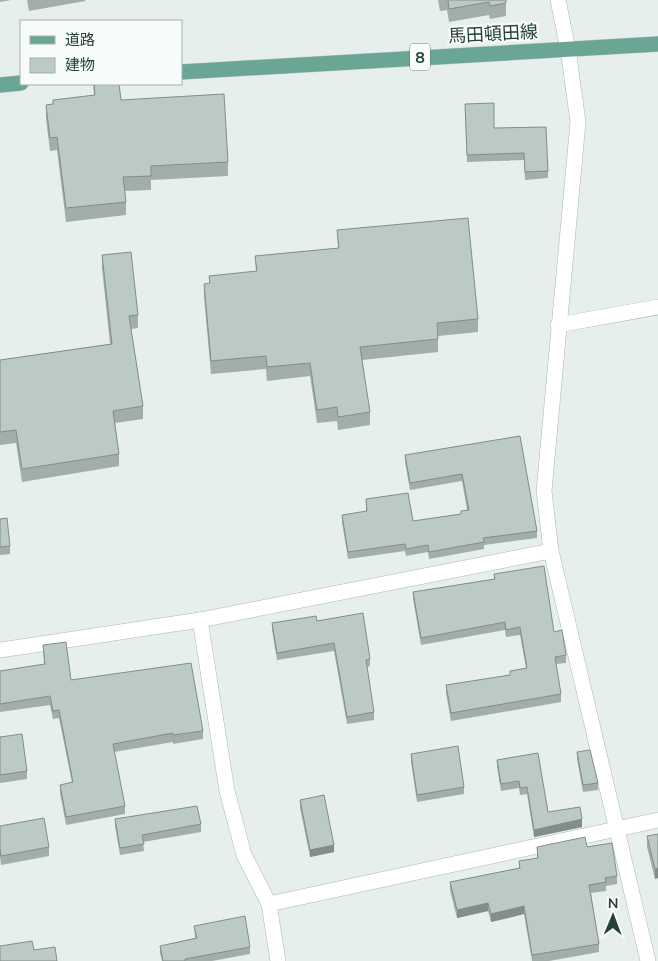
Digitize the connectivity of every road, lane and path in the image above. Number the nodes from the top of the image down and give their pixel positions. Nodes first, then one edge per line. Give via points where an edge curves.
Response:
1 (558, 0) edge
2 (658, 44) edge
3 (568, 49) junction
4 (182, 72) edge
5 (20, 83) edge
6 (0, 85) edge
7 (658, 307) edge
8 (558, 324) junction
9 (551, 551) junction
10 (200, 620) junction
11 (0, 650) edge
12 (658, 820) edge
13 (617, 827) junction
14 (268, 904) junction
15 (278, 961) edge
16 (648, 961) edge

1 - 3 street
2 - 3 main road, 馬田頓田線 / 8
3 - 4 main road, 馬田頓田線 / 8
3 - 8 street via 578,122
5 - 6 main road
7 - 8 street
8 - 9 street via 544,491
9 - 10 street
9 - 13 street
10 - 11 street
10 - 14 street via 227,791 244,855
12 - 13 street
13 - 14 street
13 - 16 street
14 - 15 street

